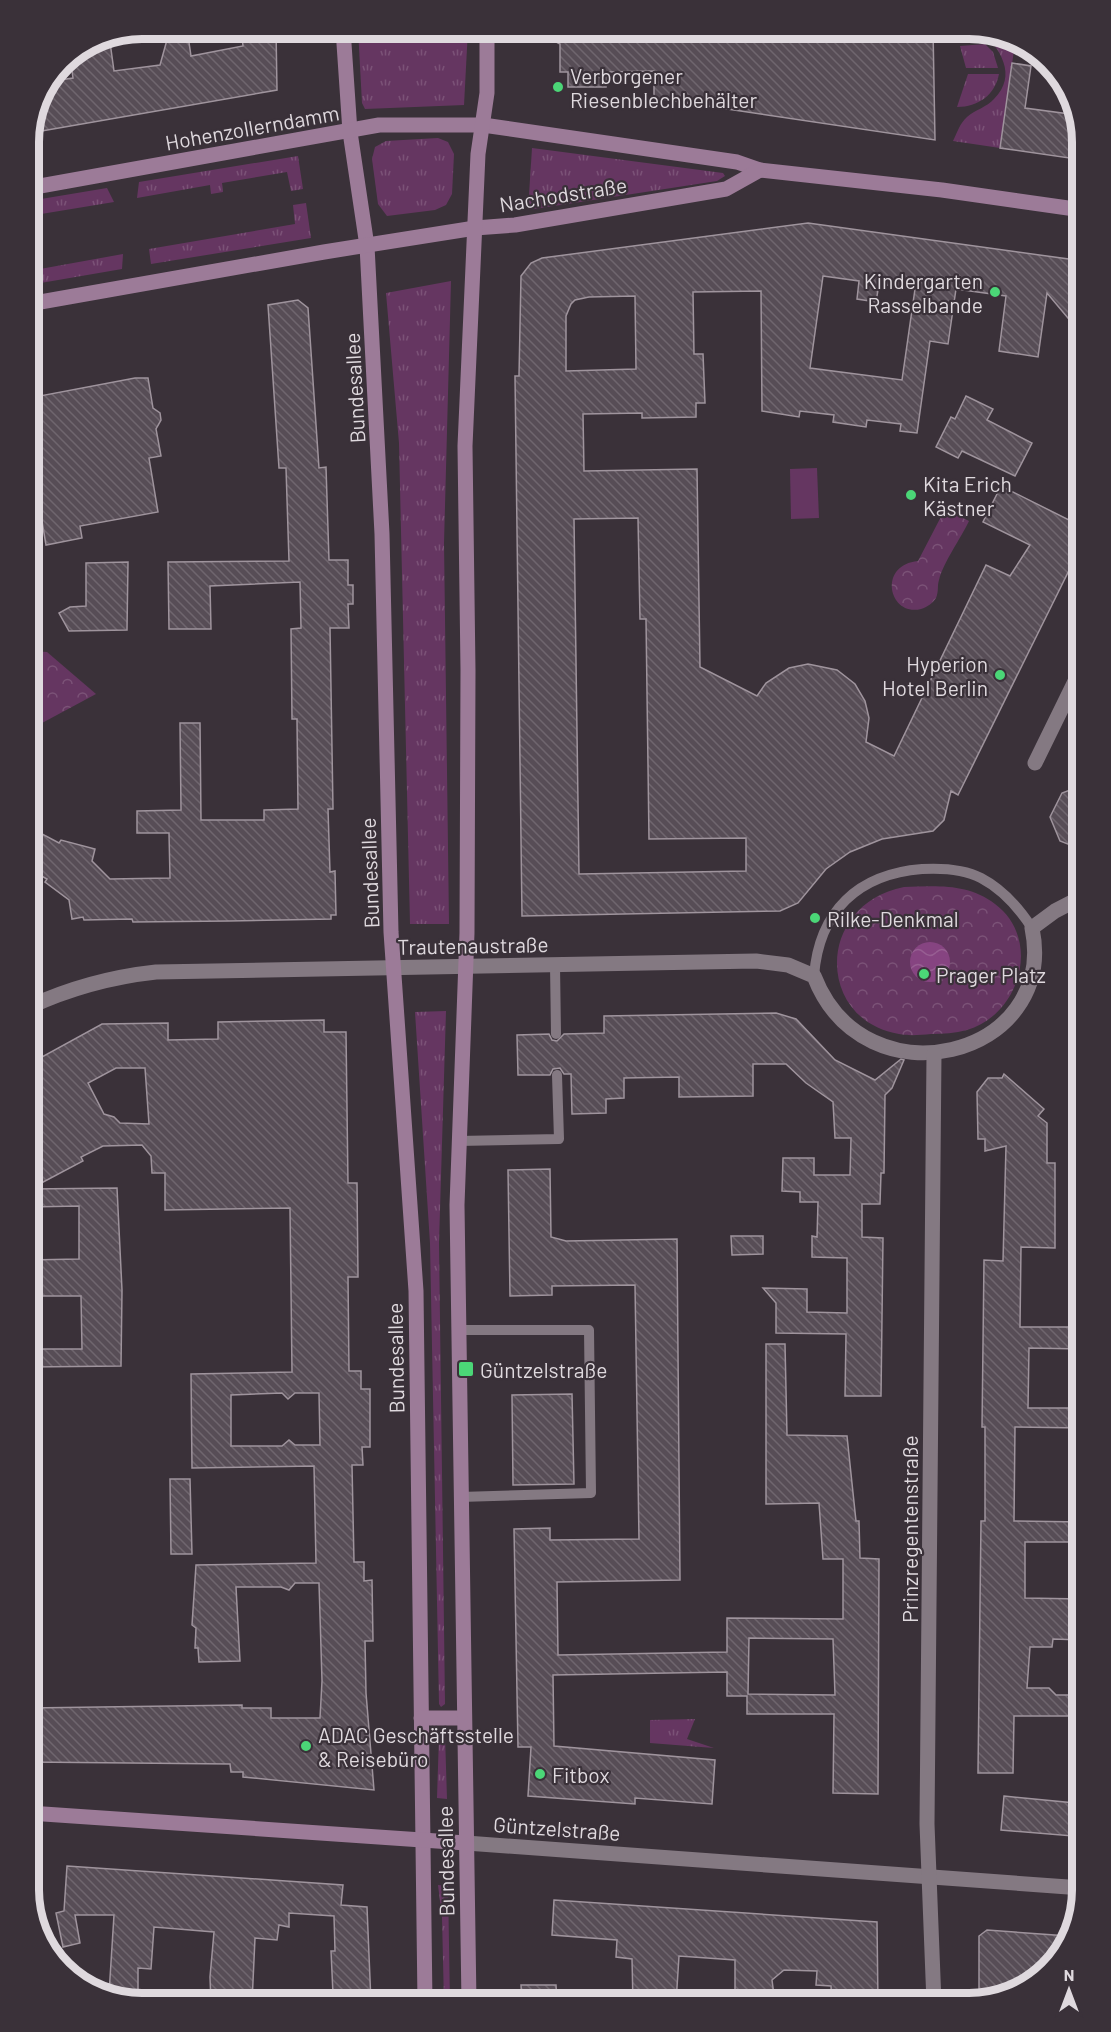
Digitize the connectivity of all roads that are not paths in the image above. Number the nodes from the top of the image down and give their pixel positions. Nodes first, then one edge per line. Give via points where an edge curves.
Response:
1 (344, 39) edge
2 (487, 39) edge
3 (483, 125) junction
4 (350, 132) junction
5 (760, 170) junction
6 (39, 186) edge
7 (1072, 208) edge
8 (475, 228) junction
9 (367, 246) junction
10 (39, 302) edge
11 (1072, 689) edge
12 (1035, 763) dead end
13 (1072, 902) edge
14 (1032, 928) junction
15 (555, 965) junction
16 (466, 966) junction
17 (394, 968) junction
18 (814, 976) junction
19 (39, 1003) edge
20 (556, 1034) dead end
21 (934, 1054) junction
22 (557, 1075) dead end
23 (458, 1141) junction
24 (458, 1330) junction
25 (460, 1497) junction
26 (421, 1718) junction
27 (464, 1718) junction
28 (39, 1814) edge
29 (422, 1840) junction
30 (466, 1843) junction
31 (930, 1876) junction
32 (1072, 1887) edge
33 (425, 1993) edge
34 (469, 1993) edge
35 (933, 1993) edge

1 - 4 main road, Bundesallee
2 - 3 main road, Bundesallee via 488,93
3 - 4 main road, Hohenzollerndamm via 379,125
3 - 5 main road, Nachodstraße via 737,162
3 - 8 main road, Bundesallee
4 - 6 main road, Hohenzollerndamm
4 - 9 main road, Bundesallee
5 - 7 main road, Nachodstraße
5 - 8 main road, Nachodstraße via 726,189 515,225
8 - 9 main road, Nachodstraße
8 - 16 main road, Bundesallee via 465,446
9 - 10 main road
9 - 17 main road, Bundesallee via 382,534
11 - 12 street
13 - 14 street via 1054,910
14 - 18 lane via 1005,894 979,877 958,871 885,875 862,887 838,908 821,939
14 - 21 street via 1036,958 1017,1005 986,1035
15 - 16 street, Trautenaustraße
15 - 18 street, Trautenaustraße via 756,961 788,965
15 - 20 lane
16 - 17 street, Trautenaustraße
16 - 23 main road, Bundesallee
17 - 19 street, Trautenaustraße via 127,975 75,988
17 - 26 main road, Bundesallee via 416,1291
18 - 21 street via 830,1009 860,1035 908,1053
21 - 31 street, Prinzregentenstraße via 927,1824
22 - 23 lane via 559,1139
23 - 24 main road, Bundesallee
24 - 25 main road, Bundesallee
24 - 25 lane via 589,1330 591,1482 591,1493
25 - 27 main road, Bundesallee
26 - 27 main road
26 - 29 main road, Bundesallee
27 - 30 main road, Bundesallee
28 - 29 main road, Güntzelstraße
29 - 30 main road, Güntzelstraße
29 - 33 main road, Bundesallee
30 - 31 street, Güntzelstraße
30 - 34 main road, Bundesallee
31 - 32 street, Güntzelstraße
31 - 35 street, Prinzregentenstraße

